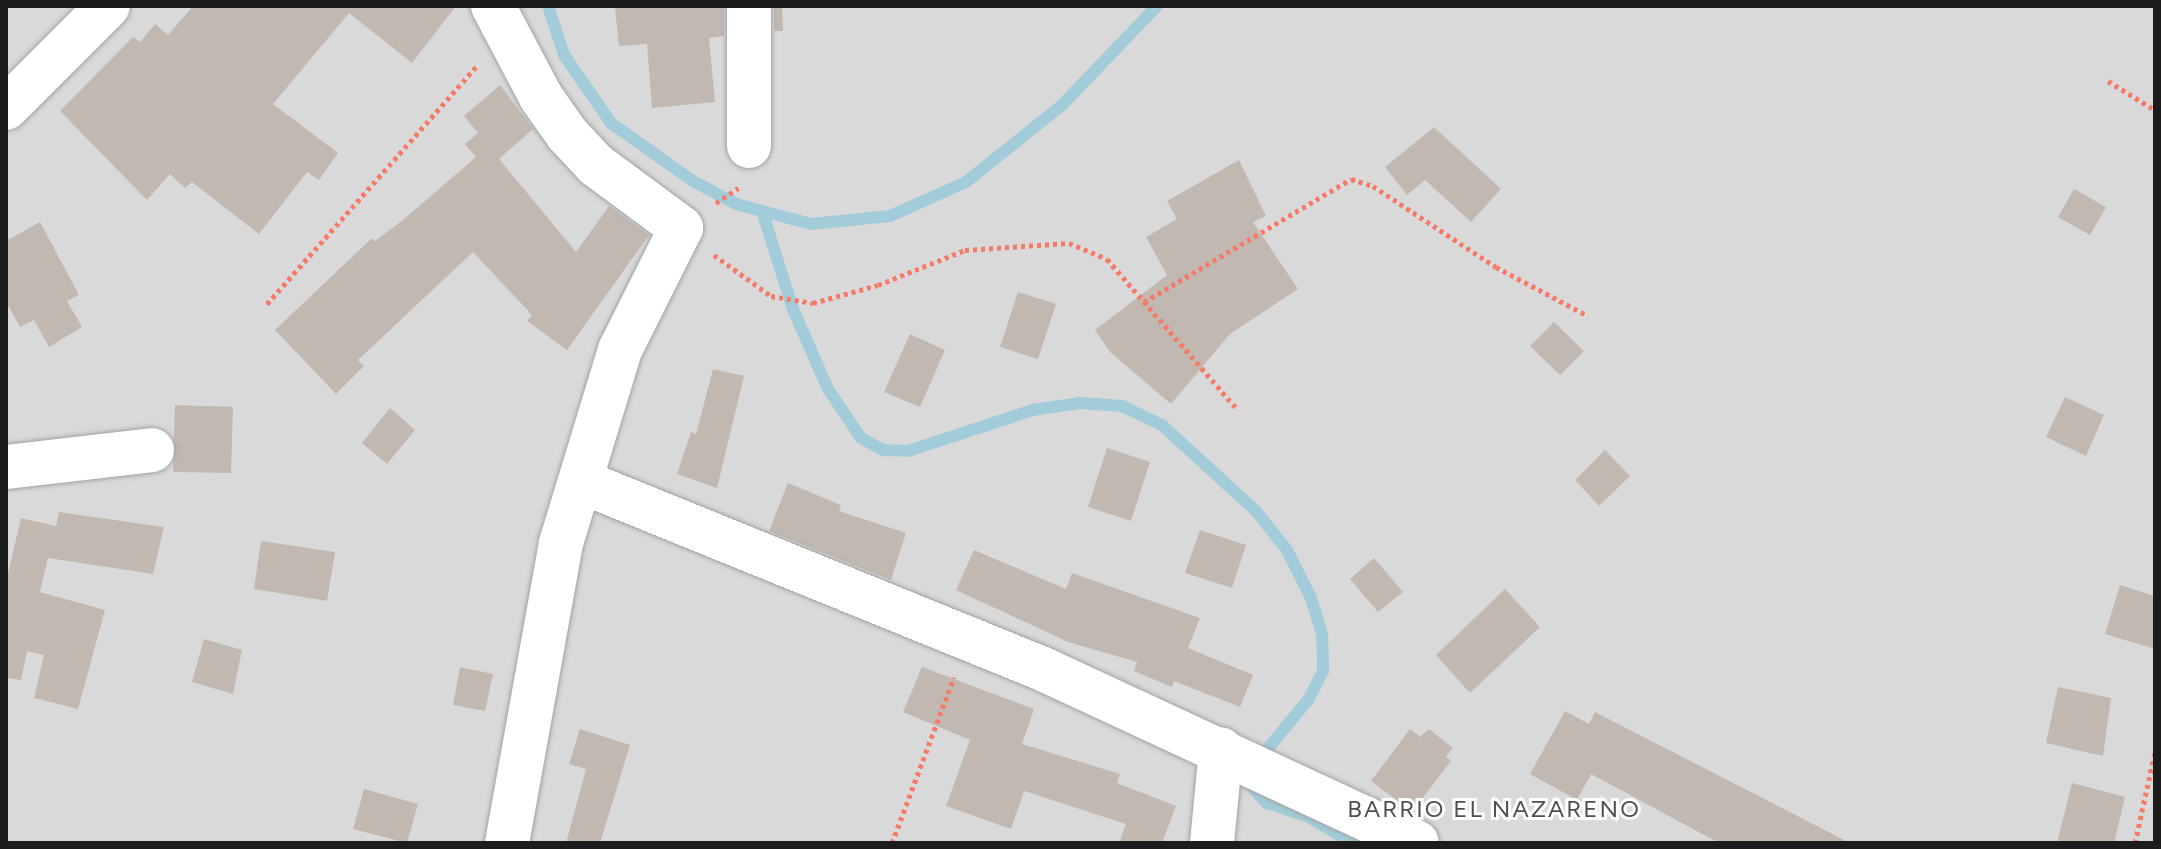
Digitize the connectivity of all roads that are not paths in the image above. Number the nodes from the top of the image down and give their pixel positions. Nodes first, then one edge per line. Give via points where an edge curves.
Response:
1 (108, 6) edge
2 (749, 6) edge
3 (500, 19) edge
4 (6, 108) edge
5 (749, 146) road end
6 (152, 450) dead end
7 (6, 467) edge
8 (580, 481) junction
9 (1221, 749) junction
10 (507, 843) edge
11 (1212, 843) edge
12 (1417, 843) edge

1 - 4 street
2 - 5 street
3 - 8 street via 567,134 596,165 681,228 620,350
6 - 7 street
8 - 9 street
8 - 10 street via 542,621
9 - 11 street
9 - 12 street

